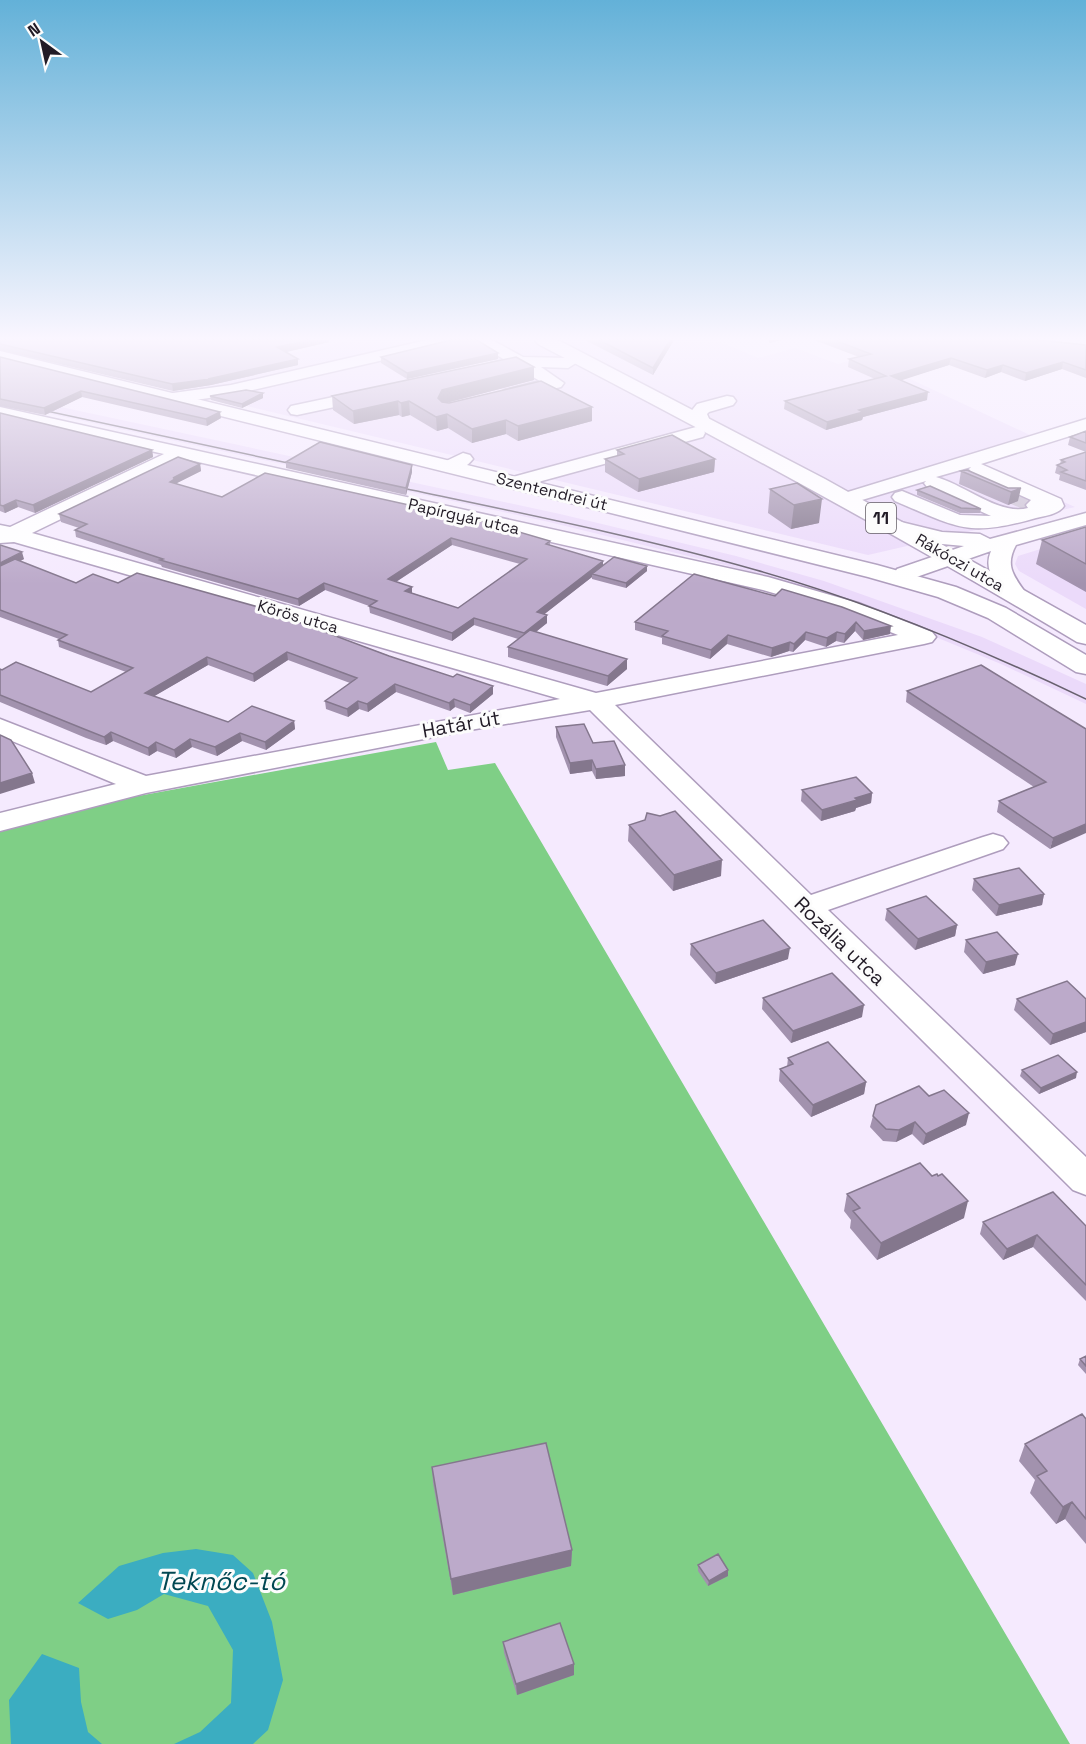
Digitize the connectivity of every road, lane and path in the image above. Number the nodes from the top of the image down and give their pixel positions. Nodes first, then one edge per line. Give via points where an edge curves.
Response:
1 (42, 421) edge
2 (273, 421) edge
3 (688, 421) edge
4 (689, 421) edge
5 (699, 421) edge
6 (1086, 425) edge
7 (699, 427) junction
8 (573, 448) dead end
9 (182, 453) junction
10 (932, 453) dead end
11 (594, 461) junction
12 (956, 464) junction
13 (979, 469) dead end
14 (516, 482) junction
15 (934, 483) junction
16 (1013, 495) tunnel mouth
17 (902, 497) junction
18 (845, 499) junction
19 (868, 511) junction
20 (1041, 515) junction
21 (1016, 517) junction
22 (1086, 519) edge
23 (901, 528) junction
24 (4, 535) edge
25 (1007, 541) junction
26 (952, 556) junction
27 (859, 567) junction
28 (913, 571) junction
29 (960, 590) junction
30 (1005, 603) junction
31 (1086, 636) edge
32 (924, 637) joint
33 (1086, 644) edge
34 (1086, 666) edge
35 (595, 701) junction
36 (0, 727) edge
37 (144, 785) junction
38 (0, 822) edge
39 (993, 843) dead end
40 (806, 907) junction
41 (1086, 1180) edge

1 - 9 street, Papírgyár utca
2 - 14 main road, Szentendrei út via 457,463
3 - 7 main road, Rákóczi utca / 11
4 - 7 main road, Rákóczi utca / 11
5 - 7 street
6 - 12 street
7 - 11 street
7 - 18 main road, Rákóczi utca / 11
7 - 28 main road, Rákóczi utca / 11
8 - 11 street
9 - 24 street
9 - 32 street, Papírgyár utca via 768,584 850,608
10 - 12 street
11 - 14 street
12 - 18 street
13 - 20 street via 1054,503
14 - 27 main road, Szentendrei út
15 - 16 street via 966,473
15 - 17 street via 903,493
15 - 21 street
17 - 19 street
17 - 21 street via 965,523
18 - 19 main road, Rákóczi utca / 11
19 - 23 main road, Rákóczi utca / 11
20 - 21 street
20 - 22 street
20 - 25 street
23 - 25 street via 942,538
23 - 26 main road, Rákóczi utca / 11
24 - 35 street, Körös utca
25 - 26 street
25 - 30 street via 997,564
26 - 28 street
26 - 30 main road, Rákóczi utca / 11
27 - 28 main road, Szentendrei út
27 - 30 main road, Szentendrei út via 947,592
28 - 29 main road, Rákóczi utca / 11
29 - 30 main road, Rákóczi utca / 11
29 - 33 main road via 1015,609
30 - 31 main road, Rákóczi utca / 11
30 - 34 main road, Szentendrei út / 11
32 - 35 street, Határ út
35 - 37 street, Határ út
35 - 40 street, Rozália utca
36 - 37 street
37 - 38 street, Határ út
39 - 40 street
40 - 41 street, Rozália utca

